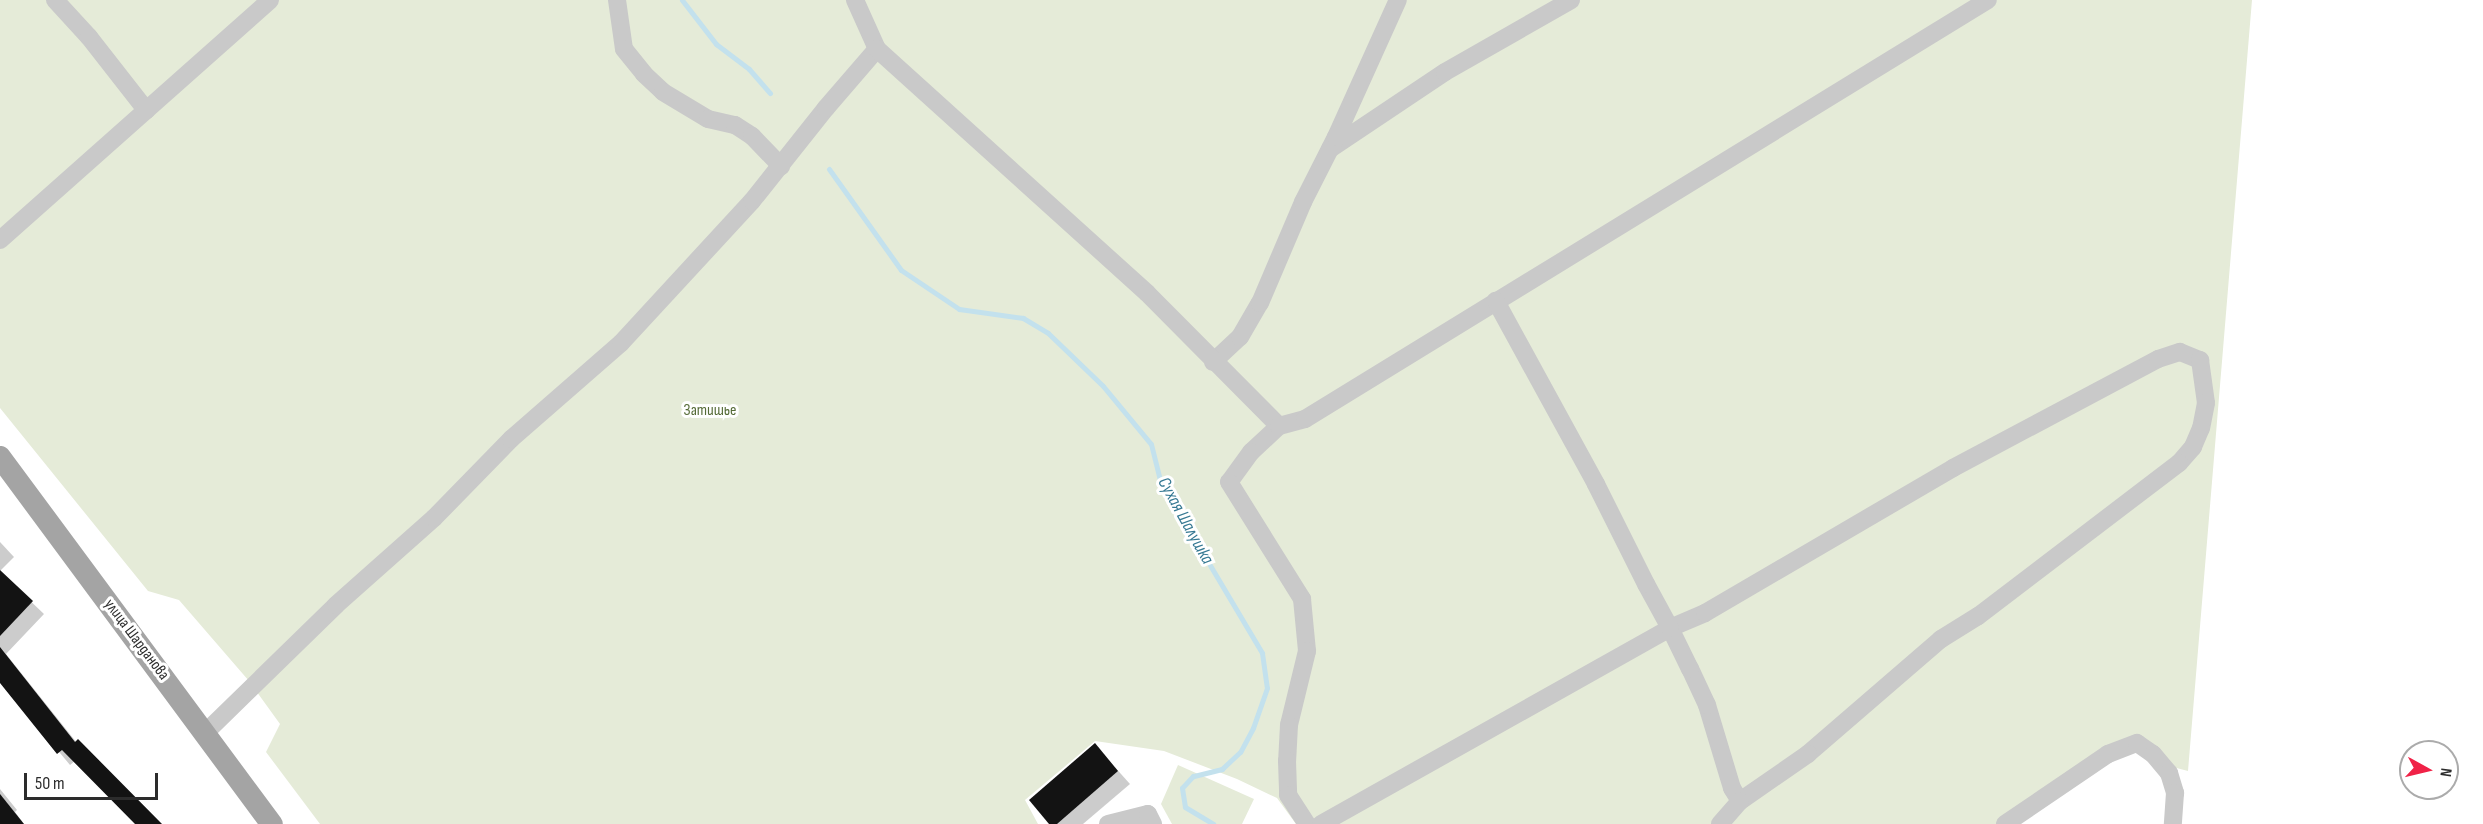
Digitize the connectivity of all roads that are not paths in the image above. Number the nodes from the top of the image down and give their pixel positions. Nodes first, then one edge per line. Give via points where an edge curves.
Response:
1 (55, 0) edge
2 (270, 0) edge
3 (617, 0) edge
4 (855, 0) edge
5 (1398, 0) edge
6 (1571, 0) edge
7 (1988, 0) edge
8 (877, 49) junction
9 (146, 110) junction
10 (1330, 149) junction
11 (781, 166) junction
12 (0, 240) edge
13 (1497, 301) junction
14 (1213, 362) junction
15 (1279, 426) junction
16 (0, 457) edge
17 (1670, 628) junction
18 (205, 733) junction
19 (1740, 801) junction
20 (1304, 823) edge
21 (272, 824) edge
22 (1108, 824) edge
23 (1153, 824) edge
24 (1321, 824) edge
25 (1720, 824) edge
26 (2005, 824) edge
27 (2173, 824) edge

1 - 9 lane
2 - 9 lane
3 - 11 lane via 624,49 644,74 663,92 708,118 735,125 752,136
4 - 8 lane
5 - 10 lane
6 - 10 lane via 1445,72
7 - 13 lane
8 - 11 lane
8 - 14 lane via 1147,293
9 - 12 lane
10 - 14 lane via 1260,303 1240,337
11 - 18 lane via 621,343 511,439 434,518 336,605
13 - 15 lane via 1305,419
13 - 17 lane
14 - 15 lane
15 - 20 lane via 1251,452 1229,482 1302,599 1307,651 1289,725 1287,761 1288,795
16 - 18 main road, улица Шарданова
17 - 19 lane via 1707,705 1724,766
17 - 19 lane via 1705,613 1953,468 2158,359 2180,352 2200,360 2205,411 2193,447 2179,463 1978,616 1941,639 1808,754
17 - 24 lane
18 - 21 main road, улица Шарданова
19 - 25 lane
22 - 23 lane via 1148,814
26 - 27 lane via 2108,754 2137,743 2169,773 2175,793

